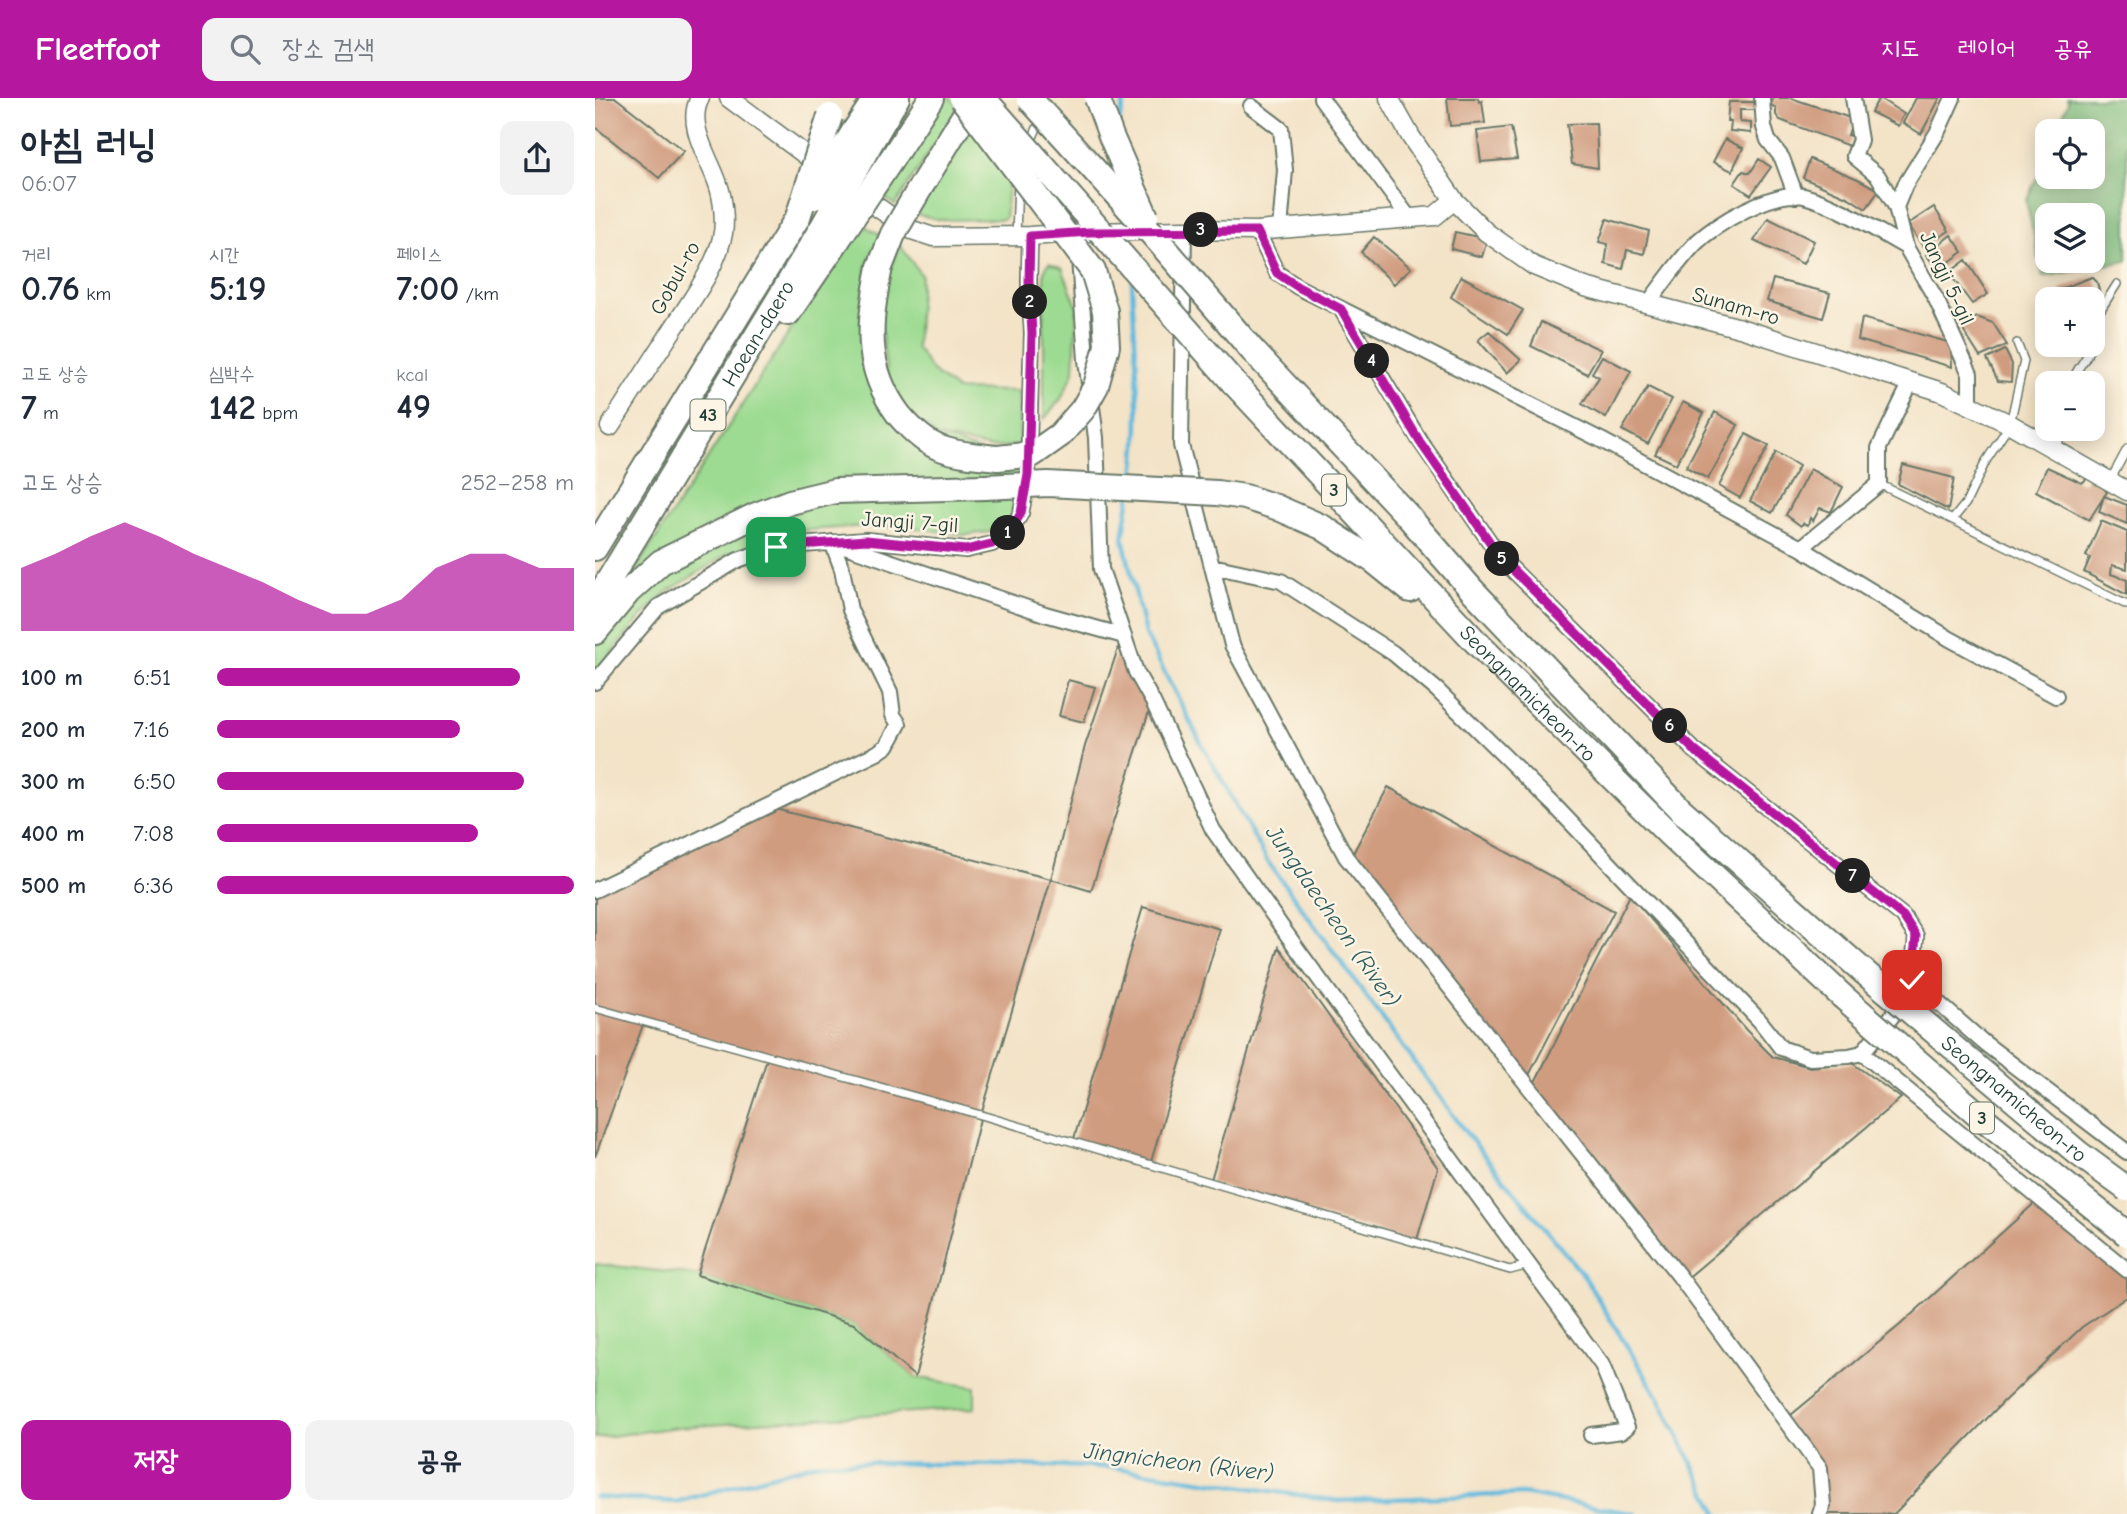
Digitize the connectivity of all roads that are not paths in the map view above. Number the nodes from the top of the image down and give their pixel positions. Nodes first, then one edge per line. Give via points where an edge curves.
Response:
1 (700, 98) edge
2 (730, 98) edge
3 (858, 98) edge
4 (876, 98) edge
5 (897, 98) edge
6 (931, 98) edge
7 (963, 98) edge
8 (975, 98) edge
9 (983, 98) edge
10 (1097, 98) edge
11 (1321, 98) edge
12 (1389, 98) edge
13 (1762, 98) edge
14 (1853, 98) edge
15 (1952, 98) edge
16 (1038, 103) edge
17 (1251, 106) dead end
18 (846, 124) edge
19 (1026, 154) dead end
20 (1023, 165) dead end
21 (1796, 196) junction
22 (1454, 200) junction
23 (1896, 207) junction
24 (1410, 219) junction
25 (1280, 229) junction
26 (1184, 230) junction
27 (1257, 231) junction
28 (1084, 232) junction
29 (829, 234) junction
30 (1023, 236) junction
31 (1155, 237) junction
32 (1906, 247) junction
33 (2117, 284) dead end
34 (2105, 303) edge
35 (1647, 305) junction
36 (1341, 309) junction
37 (2017, 344) dead end
38 (1910, 384) junction
39 (1970, 404) junction
40 (2010, 424) junction
41 (610, 427) dead end
42 (2059, 441) edge
43 (2127, 449) edge
44 (2056, 450) junction
45 (2110, 481) junction
46 (1879, 484) junction
47 (2127, 491) edge
48 (1953, 519) junction
49 (832, 541) junction
50 (595, 548) edge
51 (1801, 548) junction
52 (1212, 566) junction
53 (595, 603) edge
54 (2127, 605) edge
55 (595, 632) edge
56 (1123, 636) junction
57 (1476, 642) junction
58 (595, 682) edge
59 (2056, 696) dead end
60 (595, 890) edge
61 (1912, 980) junction
62 (595, 1008) edge
63 (1862, 1053) junction
64 (2127, 1152) edge
65 (2127, 1189) edge
66 (2127, 1234) edge
67 (1529, 1265) junction
68 (2127, 1270) edge
69 (1591, 1435) dead end
70 (1820, 1514) edge

1 - 41 street, Gobul-ro via 697,129 719,187 723,235 713,262
2 - 30 street via 909,229 933,237
3 - 18 highway
4 - 18 highway
5 - 18 highway
6 - 29 highway, bridge via 891,160
7 - 8 highway, bridge via 1093,271 1105,311 1107,346 1096,386 1083,409 1060,435 1033,454 998,458 939,448 910,428 885,395 872,356 871,311 893,234 923,183
9 - 57 highway, Seongnamicheon-ro / 3, bridge via 1233,382
10 - 31 highway, bridge
11 - 24 street
12 - 22 street, Sunam-ro
13 - 21 street via 1768,140 1782,158
14 - 23 street, Jangji 5-gil via 1860,140 1854,156 1878,176
15 - 23 street
16 - 19 lane
16 - 31 highway, Seongnamicheon-ro / 3, bridge
17 - 25 street via 1281,129 1285,170
18 - 29 highway, bridge
18 - 50 highway, Hoean-daero / 43, bridge via 798,217
20 - 30 lane via 1017,186
21 - 32 street via 1847,215
21 - 35 street via 1779,196 1746,209 1695,244
22 - 24 street via 1435,216
22 - 35 street, Sunam-ro via 1486,232 1534,266
23 - 32 street, Jangji 5-gil
24 - 25 street
25 - 27 street
26 - 27 street
26 - 28 street, bridge
26 - 52 street via 1181,445
27 - 36 street via 1277,273
28 - 30 street
28 - 56 street via 1086,360 1096,438 1101,569
29 - 53 highway
30 - 49 street, Jangji 7-gil via 1032,333 1028,475 1021,513 1010,532 992,544 966,550
31 - 65 highway, Seongnamicheon-ro / 3, bridge via 1481,599 1681,809 1863,971
32 - 39 street, Jangji 5-gil via 1970,374
33 - 34 lane
35 - 38 street, Sunam-ro via 1739,328
36 - 51 street via 1601,440
36 - 61 street via 1420,442 1501,558 1694,750 1903,916 1916,936
37 - 40 lane via 2024,362
38 - 39 street, Sunam-ro
38 - 46 street via 1878,448
39 - 40 street, Sunam-ro
40 - 44 street, Sunam-ro
40 - 48 lane
42 - 44 lane
43 - 45 lane
44 - 45 street, Sunam-ro
45 - 47 street, Sunam-ro
46 - 48 lane
46 - 51 street
48 - 54 lane
49 - 56 street
49 - 58 street, Jangji 7-gil via 776,547 738,560 658,607
49 - 60 street via 850,610 890,692 899,724 887,746
51 - 59 street via 1950,639
52 - 63 street via 1282,581 1393,653 1437,690 1554,805 1781,1048 1810,1058
52 - 70 street via 1232,645 1346,857 1680,1277 1820,1468
55 - 57 highway, bridge via 661,562 790,502 835,491 1048,484 1217,492 1276,507 1322,527 1374,561
56 - 67 street via 1213,830
57 - 66 highway, Seongnamicheon-ro / 3, bridge via 1668,834 1842,996 1979,1115
61 - 63 street via 1892,1016
61 - 64 street via 1983,1042
62 - 67 lane via 968,1111 1510,1270
63 - 68 street
67 - 69 street via 1602,1365 1627,1427

